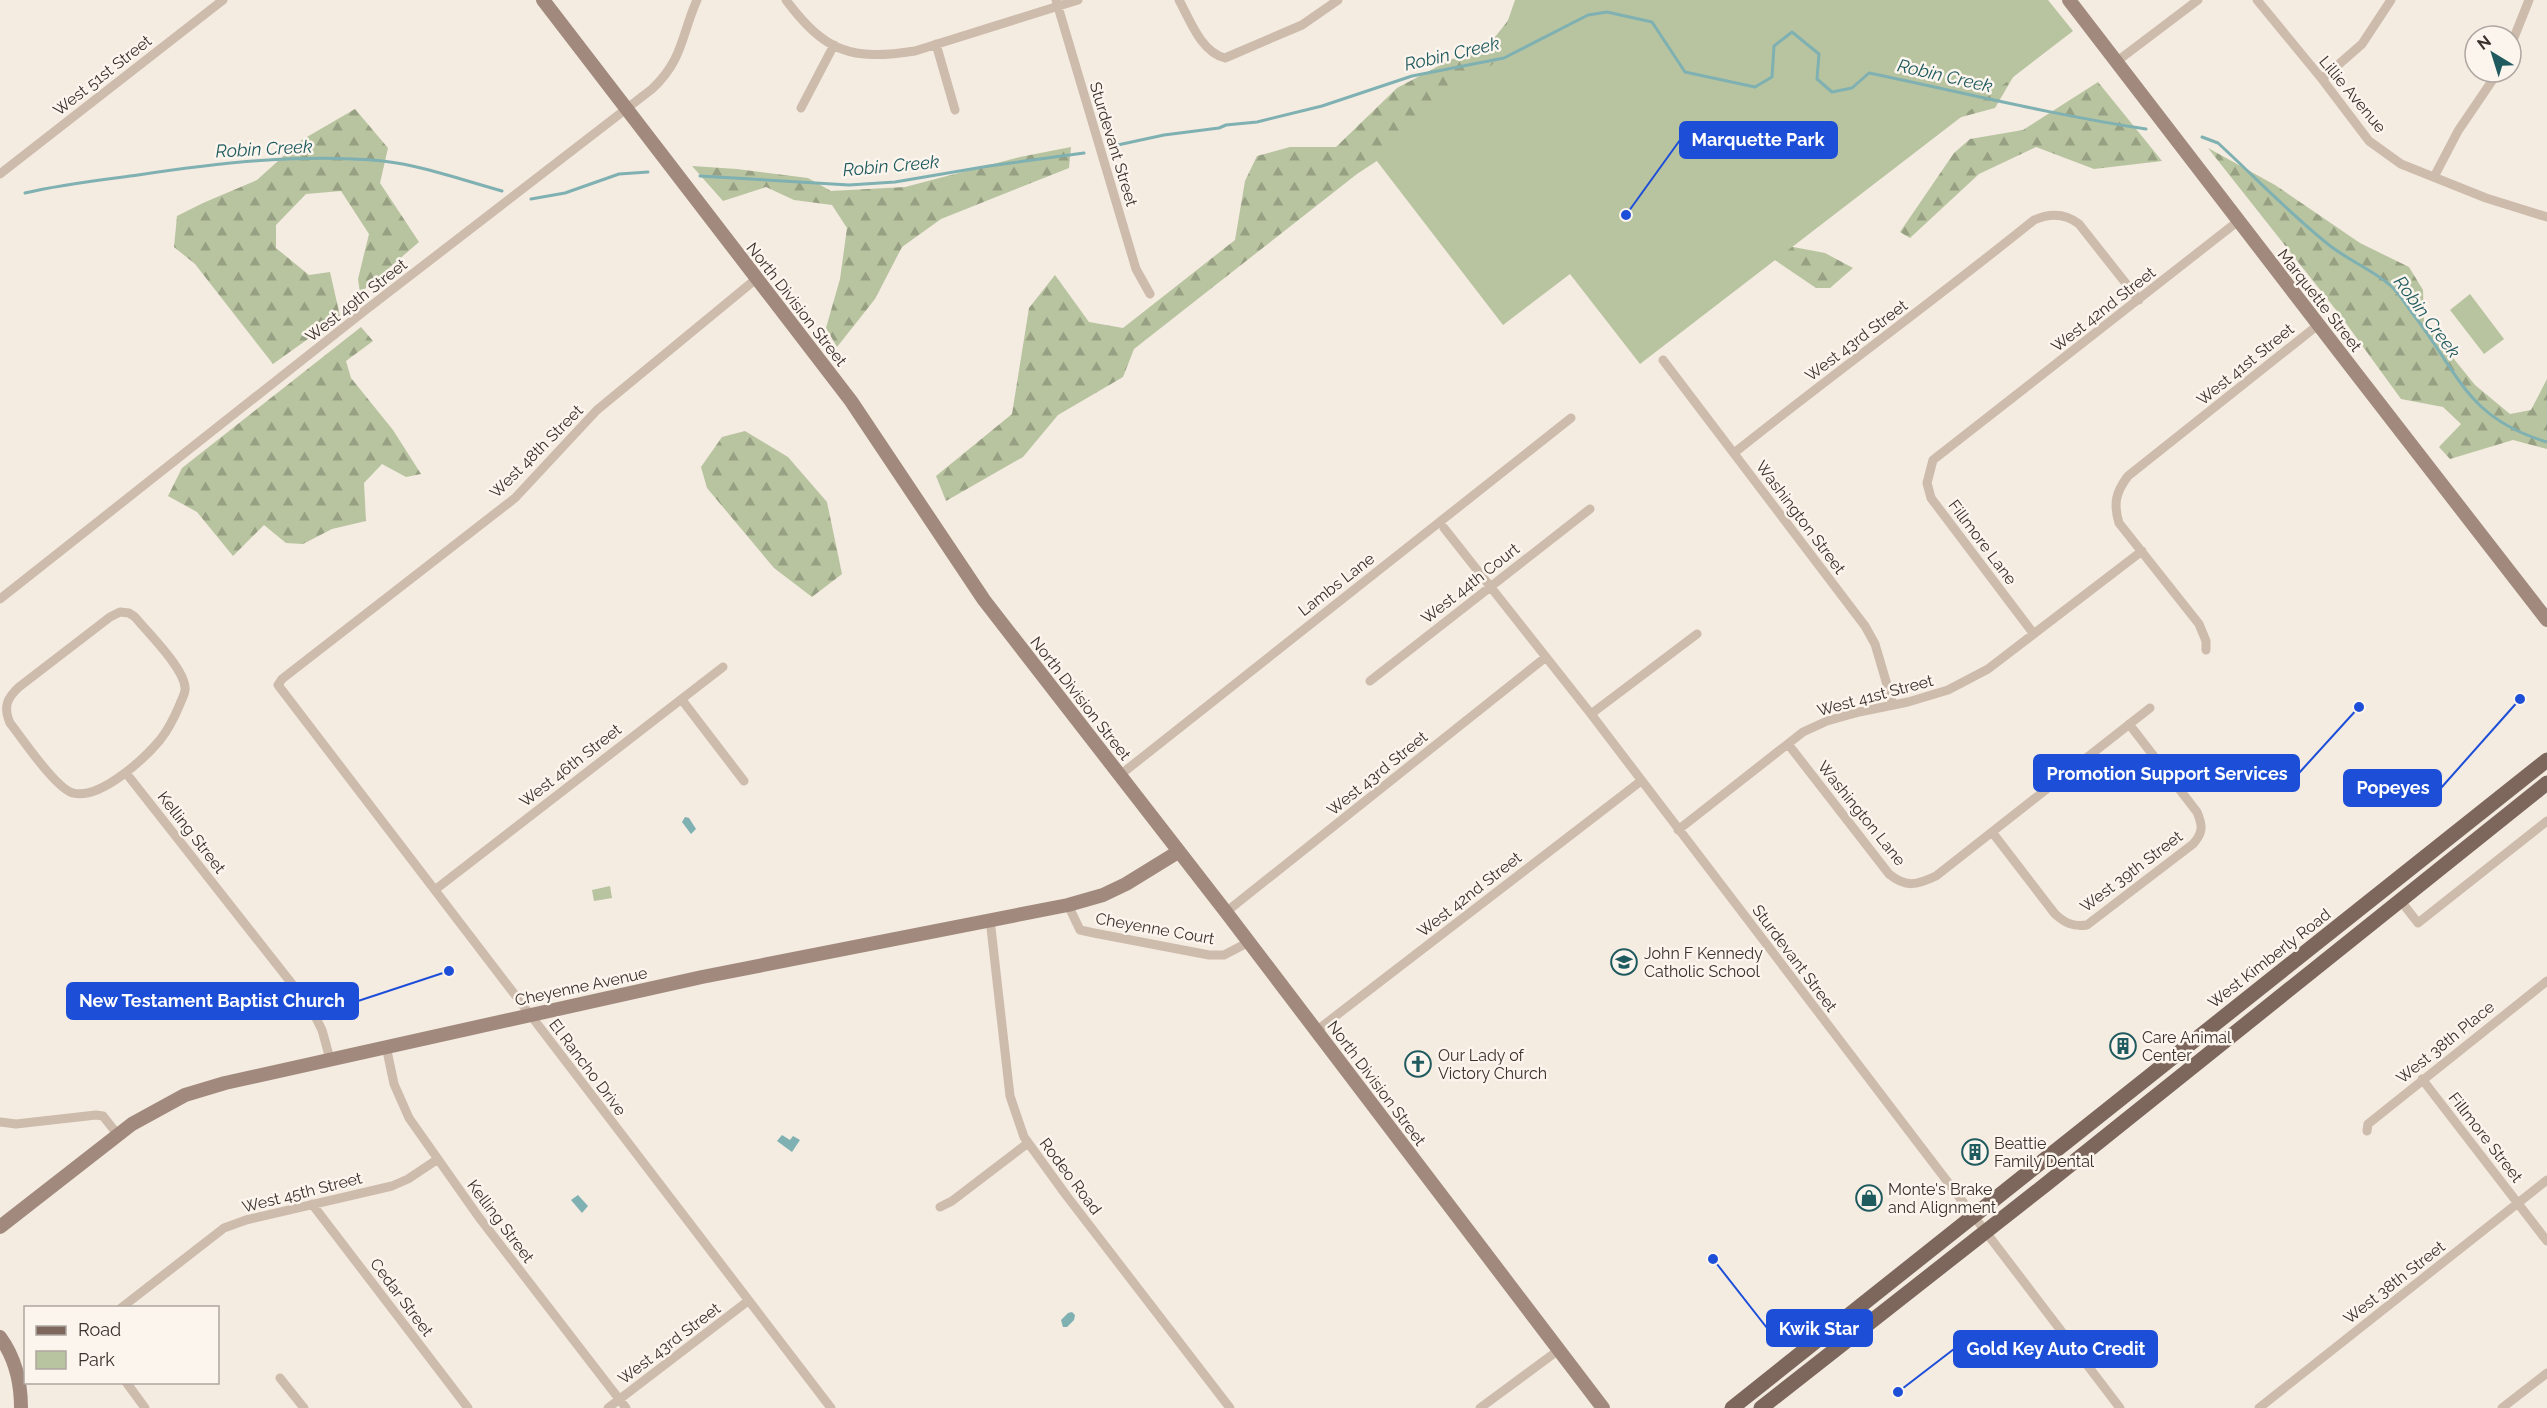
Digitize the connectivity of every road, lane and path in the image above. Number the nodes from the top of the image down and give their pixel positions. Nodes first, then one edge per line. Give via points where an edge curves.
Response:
1 (223, 0) edge
2 (543, 0) edge
3 (697, 0) edge
4 (786, 0) edge
5 (1078, 0) edge
6 (1179, 0) edge
7 (1338, 0) edge
8 (2069, 0) edge
9 (2198, 0) edge
10 (2257, 0) edge
11 (2391, 0) edge
12 (2529, 0) edge
13 (1057, 3) edge
14 (2519, 24) edge
15 (936, 44) junction
16 (834, 45) junction
17 (2116, 62) junction
18 (2322, 79) junction
19 (2490, 84) edge
20 (801, 108) dead end
21 (626, 110) junction
22 (955, 110) dead end
23 (0, 174) edge
24 (2434, 177) junction
25 (2547, 217) edge
26 (2237, 222) junction
27 (756, 279) junction
28 (1150, 294) dead end
29 (2139, 300) junction
30 (2318, 325) junction
31 (1663, 360) dead end
32 (1571, 417) dead end
33 (1987, 418) joint
34 (1734, 453) junction
35 (1590, 509) dead end
36 (1444, 528) dead end
37 (2142, 551) junction
38 (1490, 586) junction
39 (0, 599) edge
40 (2547, 620) edge
41 (2033, 633) junction
42 (1697, 634) dead end
43 (2206, 650) dead end
44 (1546, 657) junction
45 (723, 667) dead end
46 (1370, 681) dead end
47 (278, 686) joint
48 (682, 700) junction
49 (1893, 705) junction
50 (2150, 708) dead end
51 (1591, 714) junction
52 (2129, 724) junction
53 (1788, 744) junction
54 (2547, 760) edge
55 (126, 773) junction
56 (1120, 775) junction
57 (744, 781) dead end
58 (1641, 781) junction
59 (2547, 783) edge
60 (2547, 821) edge
61 (1678, 830) junction
62 (1992, 831) junction
63 (1178, 852) junction
64 (436, 889) junction
65 (2400, 900) junction
66 (1068, 905) junction
67 (1226, 912) junction
68 (990, 919) junction
69 (1249, 942) junction
70 (2547, 981) edge
71 (531, 1014) junction
72 (1316, 1031) junction
73 (386, 1046) junction
74 (330, 1059) junction
75 (2422, 1079) junction
76 (0, 1122) edge
77 (2367, 1131) dead end
78 (118, 1135) junction
79 (1028, 1143) junction
80 (438, 1159) junction
81 (2547, 1180) edge
82 (2518, 1203) junction
83 (312, 1204) junction
84 (940, 1207) dead end
85 (1972, 1217) junction
86 (0, 1227) edge
87 (1984, 1232) junction
88 (2547, 1241) edge
89 (748, 1301) junction
90 (124, 1306) edge
91 (0, 1338) edge
92 (1560, 1349) junction
93 (2547, 1373) edge
94 (280, 1378) dead end
95 (23, 1383) edge
96 (127, 1384) edge
97 (620, 1399) junction
98 (21, 1408) edge
99 (145, 1408) edge
100 (304, 1408) edge
101 (468, 1408) edge
102 (608, 1408) edge
103 (626, 1408) edge
104 (831, 1408) edge
105 (1230, 1408) edge
106 (1480, 1408) edge
107 (1603, 1408) edge
108 (1732, 1408) edge
109 (1761, 1408) edge
110 (2120, 1408) edge
111 (2259, 1408) edge
112 (2502, 1408) edge

1 - 23 street, West 51st Street
2 - 21 street, North Division Street
3 - 21 street, West 49th Street via 678,57 667,75
4 - 16 street via 806,26
5 - 13 street
6 - 7 street via 1208,50 1224,58 1302,25
8 - 17 street, Marquette Street
9 - 17 street
10 - 18 street, Lillie Avenue
11 - 18 street via 2362,44
12 - 14 street
13 - 15 street
13 - 28 street, Sturdevant Street via 1136,269
15 - 16 street via 888,55 853,54
15 - 22 street
16 - 20 street
17 - 26 street, Marquette Street
18 - 24 street, Lillie Avenue via 2369,141 2401,164
19 - 24 street via 2458,131
21 - 27 street, North Division Street
21 - 39 street, West 49th Street
24 - 25 street, Lillie Avenue
26 - 29 street, West 42nd Street
26 - 30 street, Marquette Street
27 - 47 street, West 48th Street via 597,410 515,498
27 - 56 street, North Division Street via 851,401 984,600
29 - 33 street, West 42nd Street
29 - 34 street, West 43rd Street via 2079,224 2071,218 2045,215
30 - 37 street, West 41st Street via 2128,476 2120,487 2115,508 2119,523
30 - 40 street, Marquette Street
31 - 34 street, Washington Street
32 - 56 street, Lambs Lane
33 - 41 street, Fillmore Lane via 1933,460 1927,483 1931,498
34 - 49 street, Washington Street via 1865,626 1875,644
35 - 38 street, West 44th Court
36 - 38 street, Sturdevant Street
37 - 41 street, West 41st Street
37 - 43 street, West 41st Street via 2199,624
38 - 44 street, Sturdevant Street
38 - 46 street, West 44th Court
41 - 49 street, West 41st Street via 1988,669 1948,690
42 - 51 street
44 - 51 street, Sturdevant Street
44 - 67 street, West 43rd Street
45 - 48 street, West 46th Street
47 - 64 street, El Rancho Drive
48 - 57 street
48 - 64 street, West 46th Street
49 - 53 street, West 41st Street via 1827,721
50 - 52 street, Washington Lane
51 - 58 street, Sturdevant Street
52 - 62 street, Washington Lane
52 - 62 street, West 39th Street via 2197,812 2201,835 2193,844 2087,925 2076,927 2055,914
53 - 61 street, West 41st Street
53 - 62 street, Washington Lane via 1899,882 1915,886 1936,876
54 - 85 main road, West Kimberly Road
55 - 55 street via 83,794 71,793 58,785 5,712 10,695 19,687 120,612 135,617 183,677 186,690 161,739
55 - 74 street, Kelling Street via 311,1008
56 - 63 street, North Division Street
58 - 61 street, Sturdevant Street
58 - 72 street, West 42nd Street
59 - 65 main road
60 - 65 street via 2418,923
61 - 85 street, Sturdevant Street
63 - 66 street, Cheyenne Avenue via 1126,884
63 - 67 street, North Division Street
64 - 71 street, El Rancho Drive
65 - 87 main road
66 - 68 street, Cheyenne Avenue
66 - 69 street, Cheyenne Court via 1080,930 1094,933 1209,955 1224,955
67 - 69 street, North Division Street
68 - 71 street, Cheyenne Avenue
68 - 79 street, Rodeo Road via 1012,1108
69 - 72 street, North Division Street
70 - 75 street, West 38th Place
71 - 73 street, Cheyenne Avenue
71 - 89 street, El Rancho Drive
72 - 92 street, North Division Street
73 - 74 street, Cheyenne Avenue
73 - 80 street, Kelling Street via 400,1102
74 - 78 street, Cheyenne Avenue via 185,1095
75 - 77 street, West 38th Place via 2368,1124
75 - 82 street, Fillmore Street
76 - 78 street via 16,1124 96,1115 103,1116
78 - 86 street
79 - 84 street
79 - 105 street, Rodeo Road
80 - 83 street, West 45th Street via 392,1186
80 - 97 street, Kelling Street
81 - 82 street, West 38th Street
82 - 88 street, Fillmore Street
82 - 111 street, West 38th Street
83 - 90 street, West 45th Street via 224,1228
83 - 101 street, Cedar Street
85 - 87 street, Sturdevant Street
85 - 108 main road, West Kimberly Road
87 - 109 main road
87 - 110 street, Sturdevant Street
89 - 97 street, West 43rd Street
89 - 104 street, El Rancho Drive
91 - 95 street via 9,1349
92 - 106 street
92 - 107 street, North Division Street
93 - 112 street
94 - 100 street
95 - 98 street
96 - 99 street
97 - 102 street, West 43rd Street
97 - 103 street, Kelling Street

